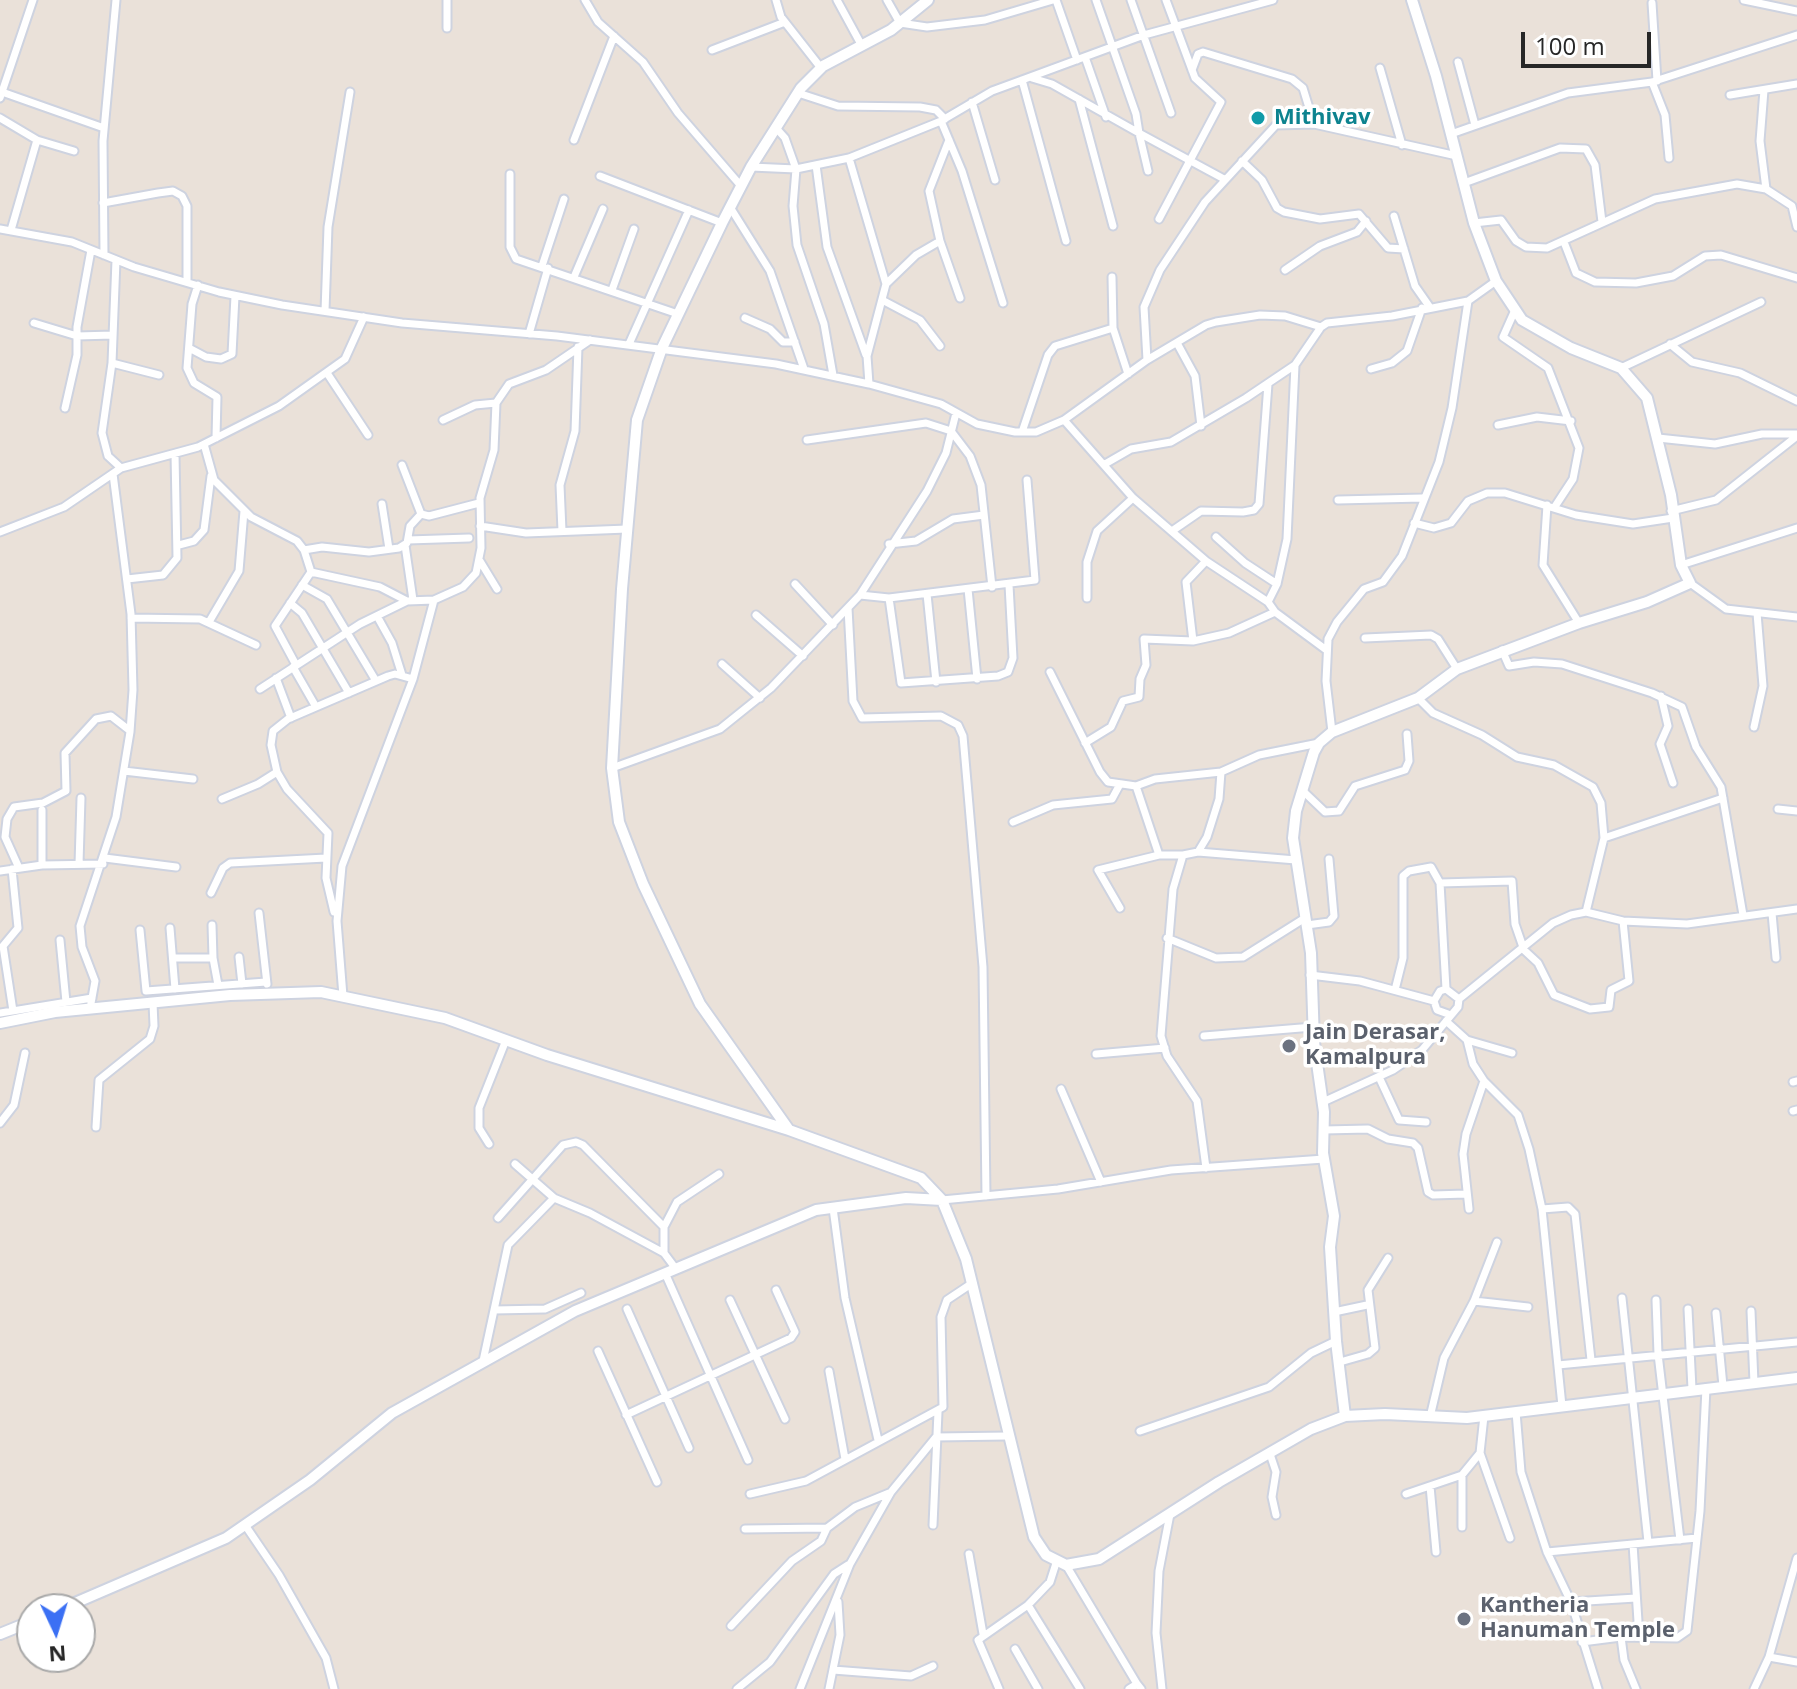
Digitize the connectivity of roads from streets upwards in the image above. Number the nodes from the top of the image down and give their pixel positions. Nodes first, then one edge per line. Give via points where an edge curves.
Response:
1 (33, 0) edge
2 (116, 0) edge
3 (447, 0) edge
4 (585, 0) edge
5 (776, 0) edge
6 (837, 0) edge
7 (887, 0) edge
8 (928, 0) edge
9 (1054, 0) edge
10 (1096, 0) edge
11 (1131, 0) edge
12 (1166, 0) edge
13 (1234, 0) edge
14 (1273, 0) edge
15 (1412, 0) edge
16 (1744, 0) edge
17 (1032, 3) edge
18 (1652, 3) dead end
19 (1236, 10) junction
20 (1797, 11) edge
21 (785, 22) junction
22 (900, 23) junction
23 (1178, 25) junction
24 (447, 28) dead end
25 (1144, 35) junction
26 (1797, 35) edge
27 (614, 36) junction
28 (862, 46) junction
29 (1112, 47) junction
30 (712, 50) dead end
31 (1081, 58) junction
32 (1458, 62) dead end
33 (821, 68) junction
34 (1380, 68) dead end
35 (1192, 70) junction
36 (1026, 79) junction
37 (1654, 82) junction
38 (1797, 84) edge
39 (1764, 90) junction
40 (350, 92) dead end
41 (798, 93) junction
42 (1, 95) edge
43 (1730, 95) dead end
44 (1079, 99) junction
45 (972, 102) junction
46 (1171, 113) dead end
47 (1106, 117) junction
48 (0, 118) edge
49 (943, 120) junction
50 (1314, 124) junction
51 (1475, 125) junction
52 (104, 128) junction
53 (776, 128) junction
54 (1139, 133) junction
55 (1451, 134) junction
56 (37, 140) junction
57 (574, 140) dead end
58 (949, 140) junction
59 (1402, 145) junction
60 (74, 151) dead end
61 (1457, 156) junction
62 (1189, 157) junction
63 (849, 158) junction
64 (1669, 158) dead end
65 (1242, 161) junction
66 (816, 165) junction
67 (751, 167) junction
68 (796, 169) junction
69 (1148, 171) dead end
70 (510, 174) dead end
71 (600, 176) dead end
72 (1224, 179) junction
73 (995, 180) dead end
74 (1464, 183) junction
75 (741, 186) junction
76 (1766, 189) junction
77 (564, 199) dead end
78 (103, 203) junction
79 (1795, 205) edge
80 (730, 207) junction
81 (603, 209) dead end
82 (689, 210) junction
83 (1394, 216) dead end
84 (1159, 219) dead end
85 (1366, 221) junction
86 (1602, 222) junction
87 (722, 223) junction
88 (1474, 223) junction
89 (1113, 226) dead end
90 (1797, 227) edge
91 (0, 229) edge
92 (634, 229) dead end
93 (11, 230) junction
94 (940, 241) junction
95 (1066, 241) dead end
96 (1564, 242) junction
97 (1404, 249) junction
98 (91, 250) junction
99 (104, 255) junction
100 (116, 260) junction
101 (545, 267) junction
102 (1285, 270) dead end
103 (574, 277) junction
104 (1112, 277) dead end
105 (1797, 278) edge
106 (1496, 281) junction
107 (187, 282) junction
108 (886, 284) junction
109 (198, 285) junction
110 (612, 290) junction
111 (235, 296) junction
112 (960, 298) dead end
113 (884, 301) junction
114 (1468, 301) junction
115 (1761, 302) dead end
116 (647, 303) junction
117 (1003, 303) dead end
118 (1426, 307) junction
119 (1515, 310) junction
120 (325, 311) junction
121 (678, 314) junction
122 (364, 317) junction
123 (745, 318) dead end
124 (34, 323) dead end
125 (1321, 327) junction
126 (1113, 328) junction
127 (529, 334) junction
128 (113, 335) junction
129 (77, 336) junction
130 (591, 339) junction
131 (795, 342) junction
132 (1177, 343) junction
133 (629, 344) junction
134 (1670, 344) junction
135 (940, 346) dead end
136 (578, 347) junction
137 (189, 348) junction
138 (662, 348) junction
139 (867, 356) junction
140 (1147, 360) junction
141 (112, 363) junction
142 (1295, 365) junction
143 (1621, 368) junction
144 (804, 369) junction
145 (1371, 369) dead end
146 (327, 373) junction
147 (1128, 374) junction
148 (159, 375) dead end
149 (833, 375) junction
150 (869, 384) junction
151 (1268, 384) junction
152 (1797, 401) edge
153 (496, 403) junction
154 (65, 408) dead end
155 (956, 413) junction
156 (443, 420) dead end
157 (1064, 420) junction
158 (1571, 421) junction
159 (1498, 425) dead end
160 (1201, 426) junction
161 (951, 431) junction
162 (1022, 432) junction
163 (368, 435) dead end
164 (1797, 435) edge
165 (216, 438) junction
166 (1658, 438) junction
167 (807, 440) dead end
168 (204, 444) junction
169 (175, 454) junction
170 (1105, 464) junction
171 (402, 465) dead end
172 (121, 468) junction
173 (113, 474) junction
174 (211, 476) junction
175 (1027, 480) dead end
176 (1133, 498) junction
177 (1422, 498) junction
178 (1338, 500) dead end
179 (479, 503) junction
180 (382, 504) dead end
181 (1550, 507) junction
182 (244, 511) junction
183 (421, 514) junction
184 (984, 515) junction
185 (1672, 515) junction
186 (1414, 523) junction
187 (480, 526) junction
188 (1797, 528) edge
189 (627, 529) junction
190 (562, 531) junction
191 (1172, 531) junction
192 (0, 532) edge
193 (1216, 537) dead end
194 (469, 538) dead end
195 (407, 542) junction
196 (889, 544) junction
197 (179, 545) junction
198 (389, 549) junction
199 (304, 550) junction
200 (480, 561) junction
201 (1206, 561) junction
202 (1681, 565) junction
203 (311, 572) junction
204 (127, 579) junction
205 (1690, 583) junction
206 (795, 584) dead end
207 (1277, 584) junction
208 (302, 585) junction
209 (1009, 585) junction
210 (992, 587) junction
211 (497, 589) dead end
212 (968, 589) junction
213 (927, 594) junction
214 (860, 595) junction
215 (889, 598) junction
216 (1087, 598) dead end
217 (410, 600) junction
218 (434, 600) junction
219 (1268, 602) junction
220 (290, 603) junction
221 (848, 608) junction
222 (1275, 612) junction
223 (1757, 613) junction
224 (756, 615) dead end
225 (377, 616) junction
226 (1797, 617) edge
227 (131, 618) junction
228 (209, 622) junction
229 (1579, 623) junction
230 (833, 625) junction
231 (347, 632) junction
232 (1365, 638) dead end
233 (1193, 641) junction
234 (256, 645) dead end
235 (322, 647) junction
236 (1325, 649) junction
237 (1502, 650) junction
238 (803, 656) junction
239 (722, 664) dead end
240 (294, 666) junction
241 (1457, 669) junction
242 (1050, 672) dead end
243 (402, 675) junction
244 (276, 678) junction
245 (413, 679) junction
246 (977, 679) junction
247 (376, 681) junction
248 (936, 682) junction
249 (260, 689) dead end
250 (349, 693) junction
251 (1661, 696) junction
252 (760, 698) junction
253 (1418, 698) junction
254 (316, 707) junction
255 (291, 718) junction
256 (1754, 727) dead end
257 (130, 732) junction
258 (1332, 732) junction
259 (1407, 734) dead end
260 (1085, 743) junction
261 (1319, 743) junction
262 (612, 768) junction
263 (124, 771) junction
264 (277, 772) junction
265 (1221, 772) junction
266 (193, 779) dead end
267 (1673, 783) dead end
268 (1119, 786) junction
269 (1136, 786) junction
270 (1303, 791) junction
271 (81, 798) dead end
272 (1723, 798) junction
273 (222, 799) dead end
274 (1778, 809) dead end
275 (42, 810) dead end
276 (1797, 811) edge
277 (1013, 822) dead end
278 (1604, 838) junction
279 (1198, 852) junction
280 (1159, 855) junction
281 (1183, 855) junction
282 (326, 858) junction
283 (1329, 859) dead end
284 (1296, 860) junction
285 (104, 861) junction
286 (79, 864) junction
287 (42, 865) junction
288 (176, 867) dead end
289 (15, 869) junction
290 (0, 871) edge
291 (1440, 883) junction
292 (211, 893) dead end
293 (1120, 908) dead end
294 (1797, 909) edge
295 (1586, 912) junction
296 (259, 913) dead end
297 (1772, 913) junction
298 (1743, 915) junction
299 (337, 921) junction
300 (1623, 921) junction
301 (1306, 922) junction
302 (212, 925) dead end
303 (170, 928) dead end
304 (140, 930) dead end
305 (1167, 938) junction
306 (60, 940) dead end
307 (1524, 950) junction
308 (239, 957) dead end
309 (173, 958) junction
310 (213, 958) junction
311 (1776, 958) dead end
312 (1310, 975) junction
313 (266, 982) junction
314 (242, 984) junction
315 (218, 985) junction
316 (175, 989) junction
317 (1446, 989) junction
318 (1395, 990) junction
319 (268, 994) junction
320 (343, 996) junction
321 (1459, 999) junction
322 (1434, 1001) junction
323 (66, 1002) junction
324 (153, 1003) junction
325 (91, 1004) junction
326 (13, 1011) junction
327 (0, 1013) edge
328 (1447, 1018) junction
329 (0, 1023) edge
330 (1313, 1027) junction
331 (1204, 1036) dead end
332 (506, 1040) junction
333 (1467, 1040) junction
334 (1165, 1048) junction
335 (25, 1053) dead end
336 (1512, 1053) dead end
337 (1096, 1054) dead end
338 (1379, 1077) junction
339 (1484, 1081) junction
340 (1061, 1089) dead end
341 (1323, 1102) junction
342 (1426, 1122) dead end
343 (0, 1123) edge
344 (96, 1127) dead end
345 (789, 1130) junction
346 (1324, 1130) junction
347 (489, 1144) dead end
348 (1324, 1159) junction
349 (515, 1164) dead end
350 (1206, 1168) junction
351 (719, 1174) dead end
352 (533, 1180) junction
353 (1101, 1182) junction
354 (1466, 1194) junction
355 (986, 1196) junction
356 (554, 1198) junction
357 (942, 1200) junction
358 (833, 1208) junction
359 (1469, 1209) dead end
360 (1542, 1209) junction
361 (498, 1218) dead end
362 (664, 1227) junction
363 (1497, 1242) dead end
364 (664, 1253) junction
365 (1388, 1258) dead end
366 (671, 1271) junction
367 (971, 1284) junction
368 (776, 1290) dead end
369 (581, 1293) dead end
370 (1622, 1298) dead end
371 (730, 1300) dead end
372 (1656, 1300) dead end
373 (1474, 1301) junction
374 (1367, 1305) junction
375 (1528, 1307) dead end
376 (627, 1309) dead end
377 (1688, 1309) dead end
378 (494, 1310) junction
379 (1751, 1311) dead end
380 (1334, 1312) junction
381 (1716, 1313) dead end
382 (1336, 1341) junction
383 (1797, 1342) edge
384 (1754, 1344) junction
385 (1720, 1348) junction
386 (598, 1351) dead end
387 (1690, 1351) junction
388 (1658, 1354) junction
389 (755, 1355) junction
390 (1627, 1357) junction
391 (1591, 1360) junction
392 (483, 1361) junction
393 (1340, 1362) junction
394 (1558, 1365) junction
395 (829, 1371) dead end
396 (711, 1375) junction
397 (1797, 1378) edge
398 (1754, 1383) junction
399 (1723, 1386) junction
400 (1706, 1388) junction
401 (1692, 1389) junction
402 (1662, 1393) junction
403 (666, 1397) junction
404 (1632, 1397) junction
405 (1562, 1406) junction
406 (938, 1412) junction
407 (1516, 1412) junction
408 (626, 1415) junction
409 (1345, 1416) junction
410 (1484, 1416) junction
411 (1430, 1417) junction
412 (785, 1419) dead end
413 (1140, 1431) dead end
414 (1007, 1436) junction
415 (936, 1437) junction
416 (878, 1440) junction
417 (689, 1448) dead end
418 (1480, 1453) junction
419 (1270, 1454) junction
420 (845, 1459) junction
421 (748, 1460) dead end
422 (1462, 1475) junction
423 (657, 1482) dead end
424 (1430, 1486) junction
425 (891, 1492) junction
426 (750, 1494) dead end
427 (1406, 1494) dead end
428 (1170, 1514) junction
429 (1276, 1515) dead end
430 (245, 1525) junction
431 (933, 1525) dead end
432 (1462, 1527) dead end
433 (827, 1528) junction
434 (745, 1529) dead end
435 (1510, 1538) dead end
436 (1697, 1538) junction
437 (1680, 1540) junction
438 (1648, 1542) junction
439 (1633, 1544) junction
440 (1436, 1552) dead end
441 (1547, 1552) junction
442 (969, 1554) dead end
443 (1797, 1558) edge
444 (1062, 1563) junction
445 (850, 1564) junction
446 (96, 1594) edge
447 (1636, 1598) junction
448 (837, 1599) junction
449 (1571, 1602) junction
450 (1028, 1605) junction
451 (731, 1626) dead end
452 (983, 1634) junction
453 (1621, 1637) junction
454 (1639, 1637) junction
455 (1582, 1642) junction
456 (1015, 1649) dead end
457 (1769, 1657) junction
458 (1797, 1662) edge
459 (933, 1666) dead end
460 (833, 1670) junction
461 (1139, 1686) edge
462 (334, 1689) edge
463 (737, 1689) edge
464 (800, 1689) edge
465 (829, 1689) edge
466 (999, 1689) edge
467 (1038, 1689) edge
468 (1080, 1689) edge
469 (1129, 1689) edge
470 (1162, 1689) edge
471 (1598, 1689) edge
472 (1636, 1689) edge
473 (1754, 1689) edge

1 - 42 street
2 - 52 street
3 - 24 street
4 - 27 street
5 - 21 street
6 - 28 street
7 - 22 street
8 - 22 street
9 - 17 street
9 - 31 street
10 - 29 street
11 - 25 street
12 - 23 street
13 - 19 street
14 - 19 street
15 - 55 street
16 - 20 street
17 - 22 street via 985,20 927,27
18 - 37 street
19 - 23 street
21 - 30 street
21 - 33 street
22 - 28 street
23 - 25 street
23 - 35 street
25 - 29 street
25 - 46 street
26 - 37 street
27 - 57 street
27 - 75 street via 643,62 678,113
28 - 33 street
29 - 31 street
29 - 54 street
31 - 36 street
31 - 47 street
32 - 51 street
33 - 41 street
34 - 59 street
35 - 50 street via 1203,52 1292,79 1303,88
35 - 62 street via 1200,85 1221,102
36 - 44 street via 1052,84
36 - 45 street
36 - 95 street
37 - 51 street via 1568,93
37 - 64 street via 1665,115
38 - 39 street
39 - 43 street
39 - 76 street via 1760,141
40 - 120 street via 328,227
41 - 49 street via 838,106 920,107 936,110
41 - 53 street
42 - 52 street
44 - 47 street
44 - 89 street
45 - 49 street
45 - 73 street
47 - 54 street
48 - 56 street
49 - 58 street
49 - 63 street
50 - 59 street
50 - 65 street via 1276,125
51 - 55 street
52 - 78 street
53 - 67 street
53 - 68 street
54 - 62 street
54 - 69 street
55 - 61 street
56 - 60 street
56 - 93 street
58 - 94 street via 929,191
58 - 117 street
59 - 61 street
61 - 74 street
62 - 72 street
62 - 84 street
63 - 66 street
63 - 108 street
65 - 72 street
65 - 85 street via 1284,212 1320,219 1354,213
66 - 68 street
66 - 139 street via 827,247
67 - 68 street
67 - 75 street
68 - 149 street via 797,245 824,324
70 - 101 street via 510,247 516,259
71 - 82 street
72 - 140 street via 1184,230 1148,291 1143,328
74 - 86 street via 1560,148 1586,149 1595,165
74 - 88 street
75 - 80 street
76 - 79 street
76 - 86 street via 1737,184 1655,199
77 - 101 street
78 - 99 street
78 - 107 street via 173,191 182,196 187,206
79 - 90 street
80 - 87 street
80 - 131 street via 770,271
81 - 103 street
82 - 87 street
82 - 116 street
83 - 97 street
85 - 97 street via 1388,248
85 - 102 street via 1357,232 1320,246
86 - 96 street
87 - 121 street
88 - 96 street via 1501,220 1526,247
88 - 106 street
91 - 93 street
92 - 110 street
93 - 98 street
94 - 108 street
94 - 112 street
96 - 105 street via 1576,273 1595,282 1636,283 1673,276 1705,256 1721,255
97 - 118 street
98 - 99 street
98 - 129 street
99 - 100 street
100 - 107 street
100 - 128 street
101 - 103 street
101 - 127 street
103 - 110 street
104 - 126 street
106 - 114 street
106 - 119 street
107 - 109 street
108 - 113 street
109 - 111 street
109 - 137 street
110 - 116 street
111 - 120 street
111 - 137 street via 232,354 206,357
113 - 135 street via 920,320
113 - 139 street
114 - 118 street
114 - 177 street via 1452,408 1439,462
115 - 134 street
116 - 121 street
116 - 133 street
118 - 125 street
118 - 145 street via 1407,351 1392,363
119 - 143 street via 1549,337
119 - 158 street via 1505,341 1548,368
120 - 122 street
121 - 138 street
122 - 127 street
122 - 146 street via 350,352
123 - 131 street via 770,329 783,342
124 - 129 street
125 - 132 street via 1260,315 1206,325
125 - 142 street
126 - 147 street
126 - 162 street via 1055,346
127 - 130 street
128 - 129 street
128 - 141 street
129 - 154 street
130 - 133 street
130 - 136 street
131 - 144 street
132 - 140 street
132 - 160 street via 1195,376
133 - 138 street
134 - 143 street
134 - 152 street via 1692,362 1740,373
136 - 153 street via 546,370 509,384
136 - 190 street via 575,431 560,485
137 - 165 street via 186,362 192,380 217,397
138 - 144 street
138 - 189 street via 637,420
139 - 150 street
140 - 147 street
141 - 148 street
141 - 172 street via 102,433 108,456
142 - 151 street
142 - 207 street via 1287,539
143 - 166 street via 1647,398
144 - 149 street
146 - 163 street
146 - 165 street via 279,406
147 - 157 street
149 - 150 street
150 - 155 street
151 - 160 street
151 - 191 street via 1259,504 1243,512 1201,511
153 - 156 street via 475,405
153 - 179 street via 494,450
155 - 161 street
155 - 162 street via 977,424
157 - 162 street
157 - 170 street
158 - 159 street via 1537,417
158 - 181 street via 1578,463 1573,479
160 - 170 street via 1160,446 1124,452
161 - 167 street via 926,423
161 - 184 street via 977,469
161 - 196 street via 927,491
164 - 166 street via 1762,434 1715,444
164 - 185 street via 1716,500
165 - 168 street
166 - 185 street
168 - 169 street
168 - 174 street
169 - 172 street
169 - 197 street
170 - 176 street
171 - 183 street
172 - 173 street
173 - 192 street via 64,507
173 - 204 street
174 - 182 street
174 - 197 street via 204,530 194,541
175 - 209 street via 1036,575 1031,582
176 - 191 street
176 - 216 street via 1097,531 1087,562
177 - 178 street
177 - 186 street
179 - 183 street
179 - 187 street
180 - 198 street
181 - 185 street via 1633,524
181 - 186 street via 1487,493 1468,501 1451,523 1434,528
181 - 229 street via 1543,565
182 - 199 street
182 - 228 street via 239,571
183 - 195 street via 410,526
184 - 196 street via 953,519 916,541
184 - 210 street
185 - 202 street
186 - 236 street via 1393,572 1364,589 1337,622
187 - 190 street via 526,533
187 - 200 street
188 - 202 street
189 - 190 street
189 - 262 street
191 - 201 street
193 - 207 street
194 - 195 street
195 - 198 street
195 - 217 street
196 - 214 street
197 - 204 street via 168,572
198 - 199 street
199 - 203 street
200 - 211 street
200 - 218 street via 470,582
201 - 219 street
201 - 233 street via 1186,582
202 - 205 street
203 - 208 street
203 - 217 street via 380,587
204 - 227 street
205 - 223 street via 1726,609
205 - 229 street
206 - 230 street
207 - 219 street
208 - 220 street
208 - 231 street via 327,599
209 - 210 street
209 - 246 street via 1012,667
210 - 212 street
212 - 213 street
212 - 246 street
213 - 215 street
213 - 248 street
214 - 215 street
214 - 221 street
215 - 248 street via 898,678 905,685
217 - 218 street
217 - 225 street
218 - 245 street
219 - 222 street
220 - 235 street
220 - 240 street via 275,631
221 - 230 street
221 - 355 street via 853,701 862,718 941,716 958,725 963,736 983,967
222 - 233 street via 1229,633
222 - 236 street
223 - 226 street
223 - 256 street via 1763,686
224 - 238 street
225 - 231 street
225 - 243 street
227 - 228 street
227 - 257 street
228 - 234 street
229 - 237 street
230 - 238 street
231 - 235 street
231 - 247 street
232 - 241 street via 1431,635
233 - 260 street via 1144,639 1146,665 1139,697 1123,701 1111,727
235 - 240 street
235 - 250 street
236 - 258 street
237 - 241 street
237 - 251 street via 1509,666 1562,664
238 - 252 street
239 - 252 street
240 - 244 street
240 - 254 street
241 - 253 street
242 - 260 street
243 - 245 street
243 - 247 street
244 - 249 street
244 - 255 street
245 - 299 street via 342,866
246 - 248 street
247 - 250 street
250 - 254 street
251 - 267 street via 1668,726 1660,744
251 - 272 street via 1682,707
252 - 262 street via 706,737
253 - 258 street
253 - 278 street via 1433,713 1517,757 1554,765 1593,787 1601,803
254 - 255 street
255 - 264 street via 271,737
257 - 263 street
257 - 289 street via 118,719 96,719 65,753 66,791 43,803 14,807 5,837
258 - 261 street
259 - 270 street via 1405,770 1355,786 1339,811 1325,812
260 - 268 street via 1100,772
261 - 265 street via 1259,755
261 - 270 street
262 - 345 street via 619,822 700,1004
263 - 266 street
263 - 285 street
264 - 273 street
264 - 282 street via 326,827
265 - 269 street
265 - 279 street via 1219,799
268 - 269 street
268 - 277 street via 1112,799 1053,805
269 - 280 street
270 - 284 street via 1294,825
271 - 286 street
272 - 278 street
272 - 298 street
274 - 276 street
275 - 287 street
278 - 295 street
279 - 281 street
279 - 284 street
280 - 281 street
280 - 293 street via 1098,870
281 - 305 street
282 - 292 street via 230,863
282 - 299 street via 326,885
283 - 301 street via 1334,916 1329,922
284 - 301 street
285 - 286 street
285 - 288 street
285 - 325 street via 80,926 95,981
286 - 287 street
287 - 289 street
289 - 290 street
289 - 326 street via 18,928 3,946
291 - 307 street via 1512,881 1515,924
291 - 317 street
291 - 318 street via 1431,867 1403,876 1403,958
294 - 297 street
295 - 300 street
295 - 307 street via 1553,923
296 - 313 street
297 - 298 street
297 - 311 street
298 - 300 street via 1687,924
299 - 320 street
300 - 307 street via 1629,981 1611,990 1605,1009 1554,995 1541,966
301 - 305 street via 1243,957 1216,958
301 - 312 street
302 - 310 street
303 - 309 street
304 - 316 street via 144,988
305 - 334 street via 1161,1036
306 - 323 street
307 - 321 street
308 - 314 street
309 - 310 street
309 - 316 street
310 - 315 street
312 - 318 street
312 - 330 street
313 - 314 street
313 - 319 street
314 - 315 street
315 - 316 street
317 - 321 street
317 - 322 street
318 - 322 street
319 - 320 street
319 - 324 street
320 - 332 street via 445,1018
321 - 328 street
322 - 328 street
323 - 325 street
323 - 326 street
324 - 325 street
324 - 344 street via 150,1039 99,1080
325 - 329 street
326 - 327 street
328 - 333 street
328 - 338 street via 1422,1050
330 - 331 street
330 - 341 street
332 - 345 street
332 - 347 street via 479,1108 479,1128
333 - 336 street
333 - 339 street
334 - 337 street
334 - 350 street via 1197,1101
335 - 343 street via 14,1105
338 - 341 street
338 - 342 street via 1399,1120
339 - 354 street via 1466,1134
339 - 360 street via 1518,1115
340 - 353 street
341 - 346 street
345 - 357 street via 921,1178
346 - 348 street
346 - 354 street via 1368,1129 1413,1143 1428,1192
348 - 350 street
348 - 380 street via 1334,1216
349 - 352 street
350 - 353 street
351 - 362 street via 677,1202
352 - 356 street
352 - 361 street
352 - 362 street via 563,1145 576,1142
353 - 355 street
354 - 359 street
355 - 357 street
356 - 364 street
356 - 378 street via 508,1245
357 - 358 street via 906,1198
357 - 367 street
358 - 366 street via 816,1210
358 - 416 street via 845,1298
360 - 391 street via 1568,1207 1575,1214
360 - 394 street
362 - 364 street
363 - 373 street
364 - 366 street
365 - 374 street via 1371,1282
366 - 392 street via 575,1311
366 - 396 street
367 - 406 street via 947,1300 941,1317 945,1401
367 - 414 street
368 - 389 street via 794,1336
369 - 378 street via 545,1309
370 - 390 street
371 - 389 street
372 - 388 street
373 - 375 street
373 - 411 street via 1444,1358
374 - 380 street
374 - 393 street via 1375,1348
376 - 403 street
377 - 387 street
378 - 392 street
379 - 384 street
380 - 382 street
381 - 385 street
382 - 393 street
382 - 413 street via 1311,1353 1269,1387
383 - 384 street
384 - 385 street
384 - 398 street
385 - 387 street
385 - 399 street
386 - 408 street
387 - 388 street
387 - 401 street
388 - 390 street
388 - 402 street
389 - 396 street
389 - 412 street
390 - 391 street
390 - 404 street
391 - 394 street
392 - 430 street via 392,1413
393 - 409 street
394 - 405 street
395 - 420 street
396 - 403 street
396 - 421 street
397 - 398 street
398 - 399 street
399 - 400 street
400 - 401 street
400 - 436 street
401 - 402 street
402 - 404 street
402 - 437 street
403 - 408 street
403 - 417 street
404 - 405 street
404 - 438 street
405 - 407 street
406 - 415 street
406 - 416 street
407 - 410 street
407 - 441 street via 1521,1472
408 - 423 street
409 - 411 street
409 - 419 street
410 - 411 street
410 - 418 street
414 - 415 street
414 - 444 street via 1034,1537 1046,1555
415 - 425 street
415 - 431 street
416 - 420 street
418 - 422 street
418 - 435 street
419 - 428 street
419 - 429 street via 1276,1472
420 - 426 street via 790,1487
422 - 424 street
422 - 432 street
424 - 427 street
424 - 440 street
425 - 433 street via 855,1507
425 - 445 street
428 - 444 street via 1099,1559
428 - 470 street via 1159,1571 1156,1633
430 - 446 street
430 - 462 street via 326,1658
433 - 434 street
433 - 451 street via 821,1541 792,1561
436 - 437 street
436 - 454 street via 1687,1631 1677,1638
437 - 438 street
438 - 439 street
439 - 441 street
439 - 447 street
441 - 449 street
442 - 452 street
443 - 457 street
444 - 450 street
444 - 461 street
445 - 448 street
445 - 463 street via 834,1574 761,1672
447 - 449 street
447 - 454 street
448 - 460 street via 840,1635
448 - 464 street
449 - 455 street
450 - 452 street
450 - 468 street
452 - 466 street via 978,1647
453 - 454 street
453 - 455 street
453 - 472 street
455 - 471 street
456 - 467 street
457 - 458 street
457 - 473 street
459 - 460 street via 911,1676
460 - 465 street
461 - 469 street

